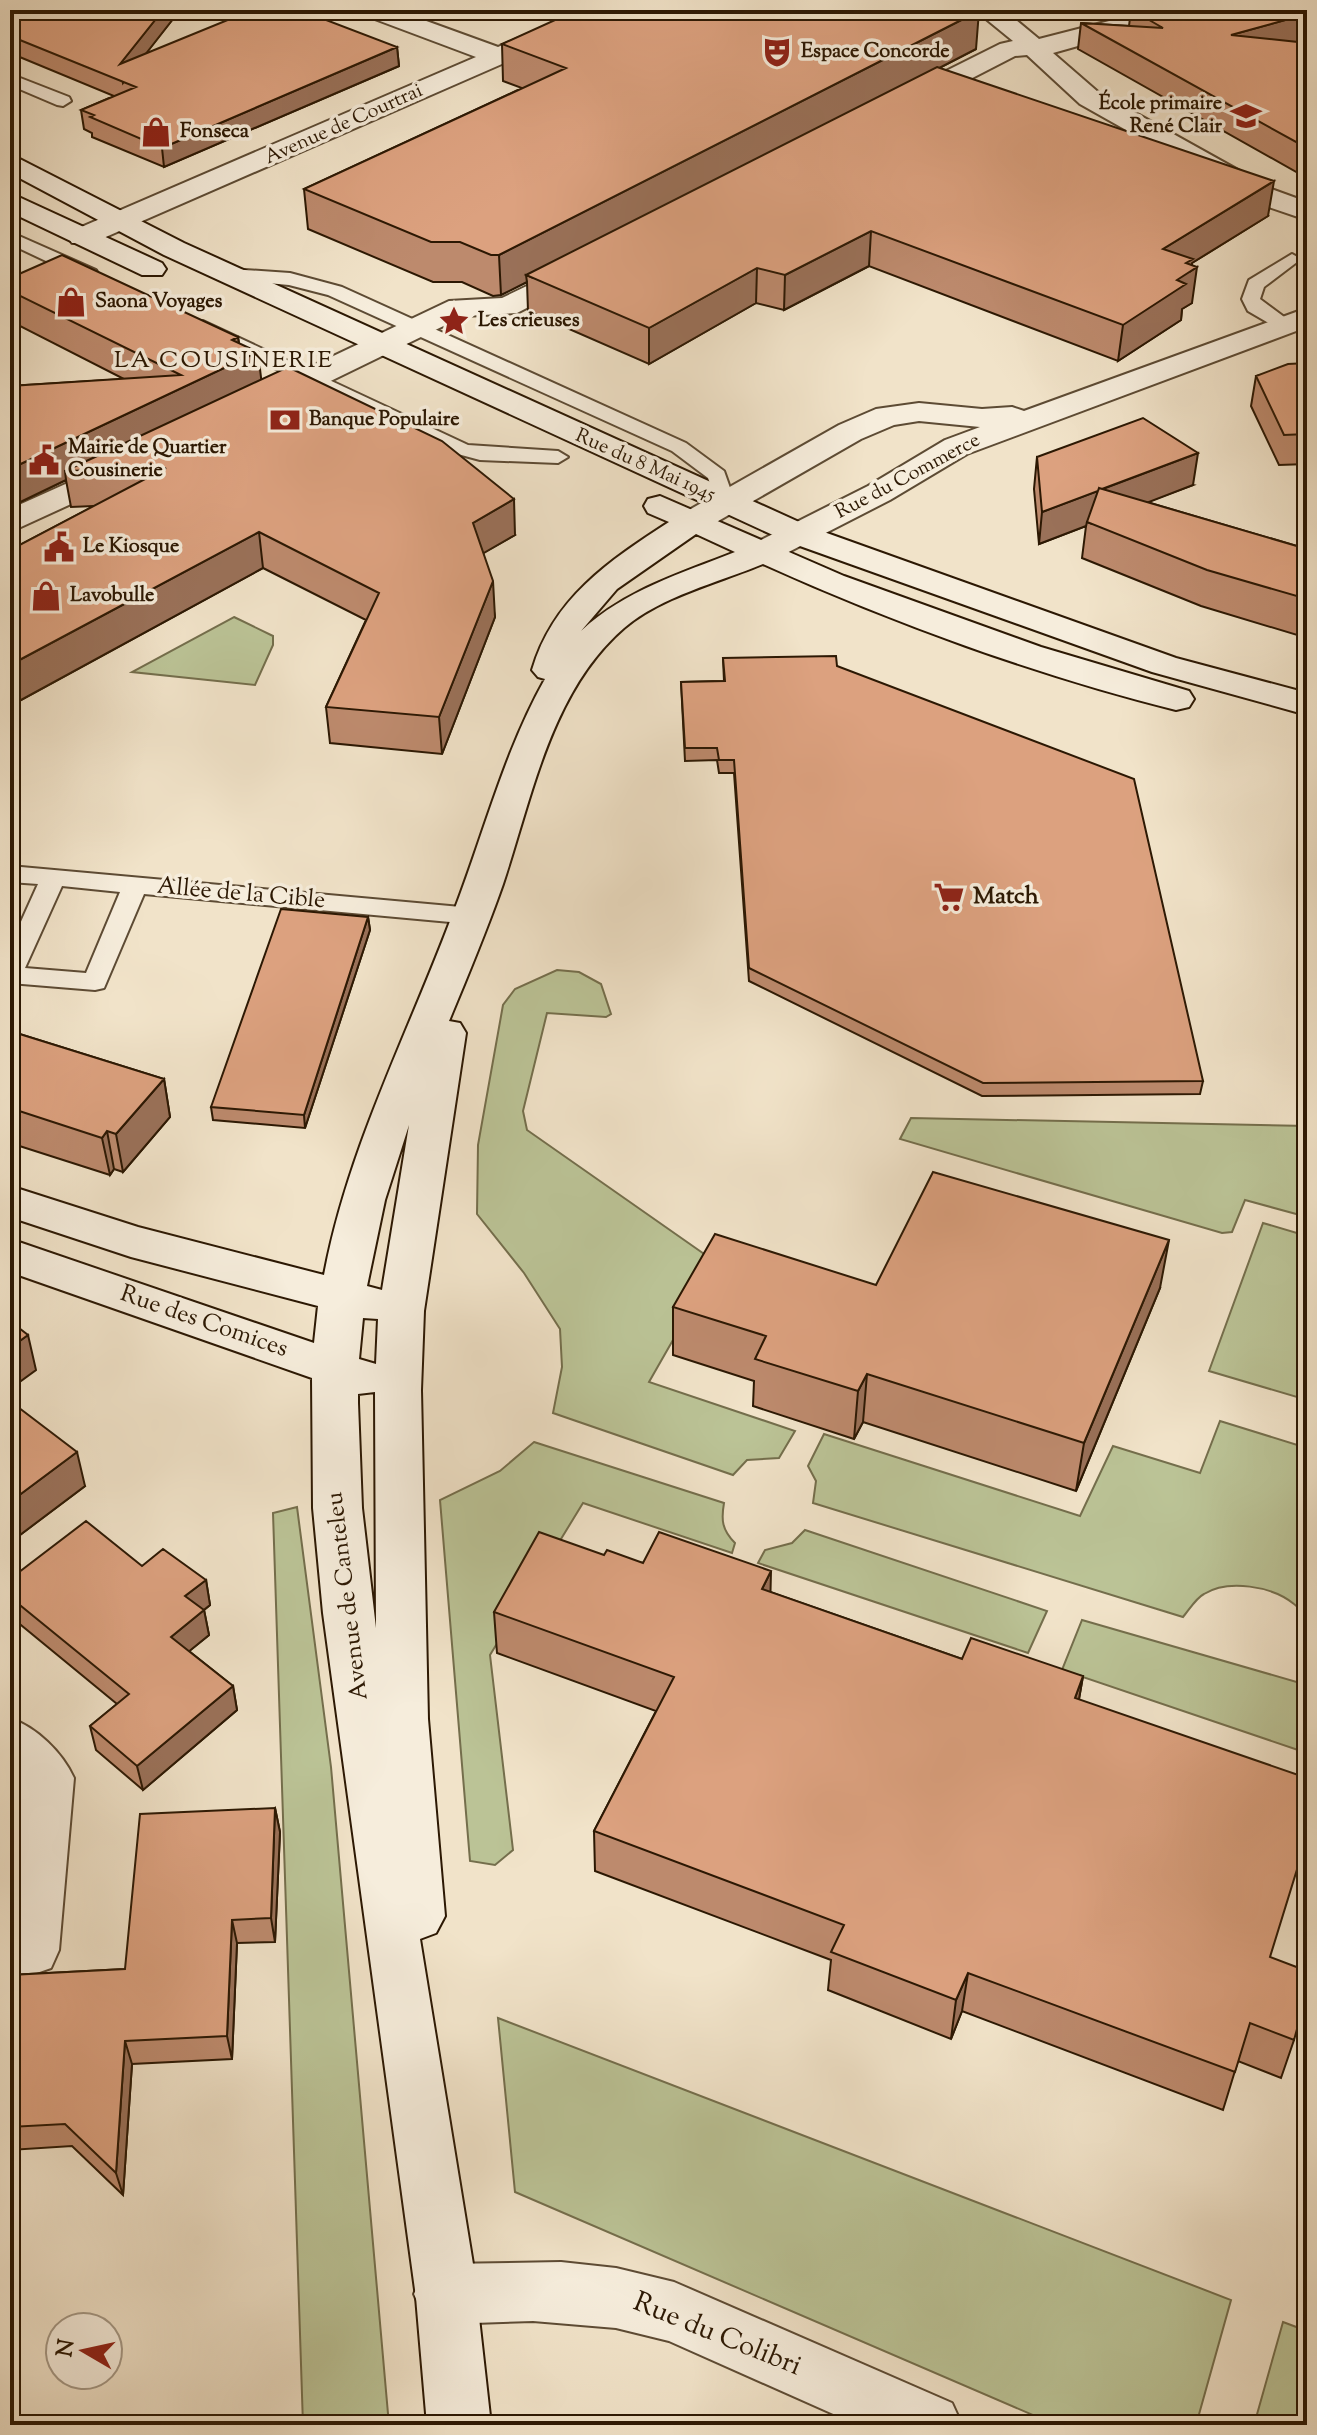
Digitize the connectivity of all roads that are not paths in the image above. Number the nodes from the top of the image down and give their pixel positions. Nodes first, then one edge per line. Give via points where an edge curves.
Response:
1 (373, 10) edge
2 (605, 10) edge
3 (987, 10) edge
4 (1179, 10) edge
5 (1032, 47) junction
6 (500, 57) junction
7 (10, 79) edge
8 (63, 101) dead end
9 (887, 111) edge
10 (10, 162) edge
11 (10, 201) edge
12 (1307, 212) edge
13 (120, 221) junction
14 (10, 237) edge
15 (82, 237) junction
16 (606, 256) edge
17 (1292, 259) dead end
18 (230, 275) junction
19 (109, 283) edge
20 (181, 316) edge
21 (1296, 321) edge
22 (415, 328) junction
23 (382, 344) junction
24 (351, 359) junction
25 (312, 377) junction
26 (1058, 409) junction
27 (237, 413) edge
28 (151, 455) edge
29 (572, 464) joint
30 (628, 490) dead end
31 (725, 502) junction
32 (694, 521) junction
33 (10, 522) edge
34 (798, 534) junction
35 (761, 553) junction
36 (1307, 704) edge
37 (542, 720) junction
38 (1307, 735) edge
39 (10, 874) edge
40 (53, 878) junction
41 (135, 885) junction
42 (472, 916) junction
43 (10, 974) edge
44 (10, 1201) edge
45 (10, 1255) edge
46 (342, 1297) junction
47 (401, 1311) junction
48 (335, 1369) junction
49 (398, 1390) junction
50 (10, 1740) edge
51 (10, 1951) edge
52 (445, 2294) junction
53 (459, 2425) edge
54 (930, 2425) edge

1 - 6 street
2 - 6 street, Avenue de Courtrai
3 - 5 street via 1014,27
4 - 5 street
5 - 9 street via 1009,49
5 - 12 street via 1089,98 1264,196
6 - 13 street, Avenue de Courtrai
7 - 8 lane
10 - 13 street, Rue du 8 Mai 1945
11 - 15 street, Rue du 8 Mai 1945
13 - 15 street, Avenue de Courtrai
13 - 18 street, Rue du 8 Mai 1945
14 - 19 lane
15 - 24 street, Rue du 8 Mai 1945
16 - 22 street via 507,307 459,307
17 - 21 lane via 1256,284 1251,299 1255,307
18 - 22 lane via 315,284
18 - 23 street, Rue du 8 Mai 1945
20 - 25 lane
21 - 26 street, Rue du Commerce
22 - 23 street
22 - 31 lane via 679,447 716,474 725,486
23 - 24 street
23 - 31 street, Rue du 8 Mai 1945
24 - 25 street
24 - 29 street, Rue du 8 Mai 1945
25 - 27 street
25 - 29 lane via 461,449
26 - 31 street, Rue du Commerce via 982,418 919,412 887,416
26 - 34 street, Rue du Commerce via 956,447
28 - 33 street via 80,475
30 - 32 street, Rue du 8 Mai 1945
31 - 32 street, Rue du Commerce
31 - 34 street, Rue du 8 Mai 1945
32 - 35 street, Rue du 8 Mai 1945
32 - 37 street, Avenue de Canteleu via 605,581 571,619 551,662
34 - 35 street, Rue du Commerce
34 - 36 street, Rue du 8 Mai 1945 via 1164,665
35 - 37 street, Avenue de Canteleu via 611,622 573,666
35 - 38 street, Rue du 8 Mai 1945 via 1029,654
37 - 42 street, Avenue de Canteleu
39 - 40 lane, Allée de la Cible
40 - 41 lane, Allée de la Cible
40 - 43 lane
41 - 42 lane, Allée de la Cible
41 - 43 lane via 95,982
42 - 46 street, Avenue de Canteleu via 379,1148
42 - 47 street, Avenue de Canteleu via 433,1094
44 - 46 street via 131,1241
45 - 48 street, Rue des Comices
46 - 47 street
46 - 48 street, Avenue de Canteleu
47 - 49 street, Avenue de Canteleu
48 - 49 street, Rue des Comices
48 - 52 street, Avenue de Canteleu via 334,1474 345,1585
49 - 52 street, Avenue de Canteleu via 402,1719
50 - 51 street via 48,1778 31,1950
52 - 53 street, Avenue de Canteleu
52 - 54 street, Rue du Colibri via 549,2289 636,2299

